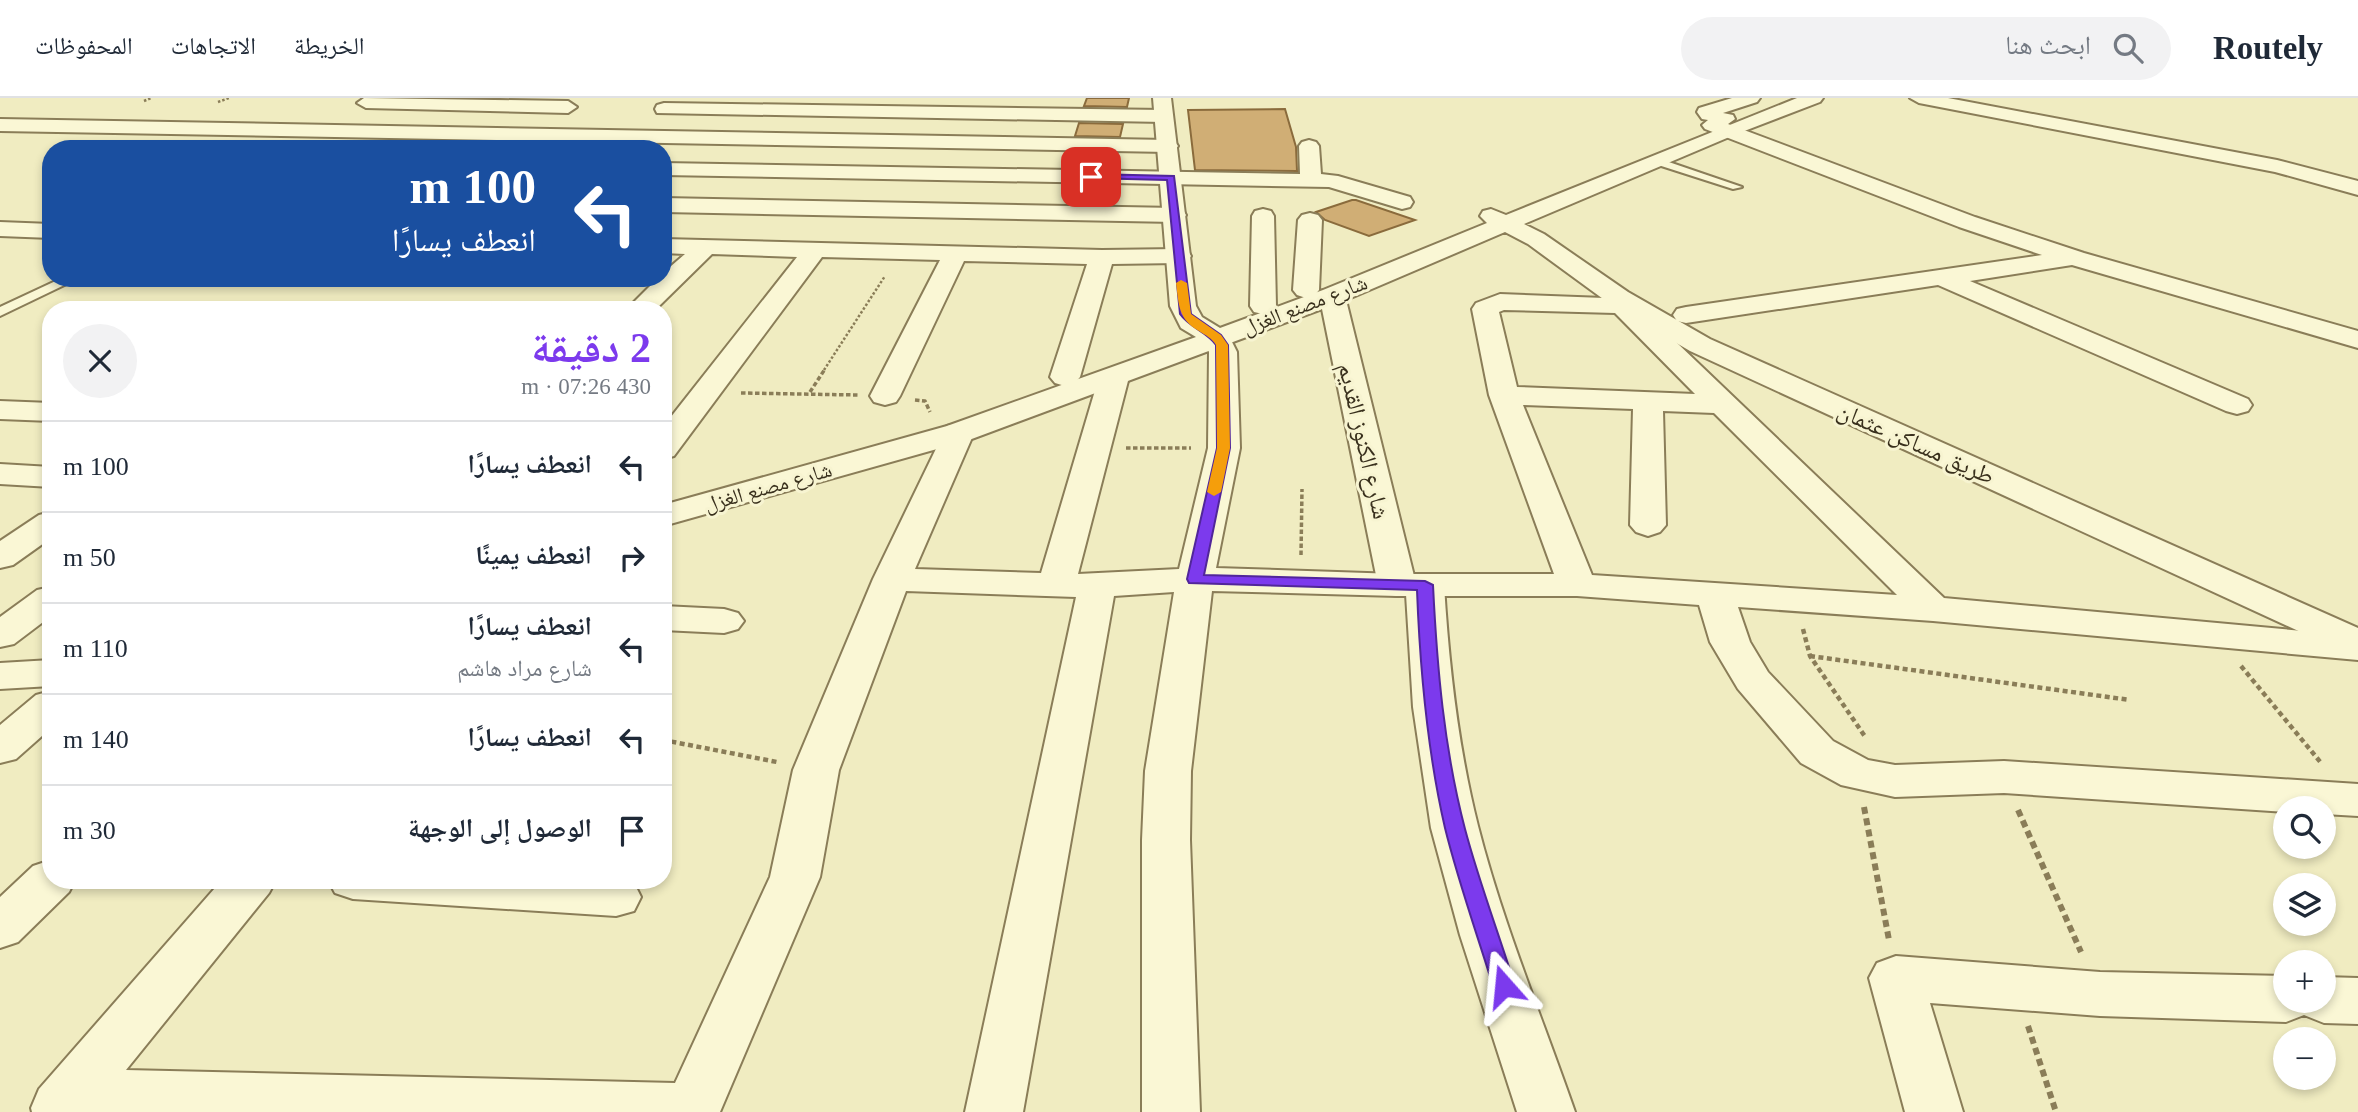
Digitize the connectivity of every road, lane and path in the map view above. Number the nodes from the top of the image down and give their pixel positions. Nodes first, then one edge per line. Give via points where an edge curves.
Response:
1 (151, 98) edge
2 (229, 98) edge
3 (1069, 98) edge
4 (1784, 98) edge
5 (1814, 98) edge
6 (1919, 98) edge
7 (144, 101) dead end
8 (386, 101) edge
9 (477, 101) edge
10 (218, 102) dead end
11 (354, 103) dead end
12 (688, 104) edge
13 (801, 104) edge
14 (62, 106) dead end
15 (989, 106) edge
16 (583, 107) dead end
17 (1163, 107) edge
18 (647, 109) dead end
19 (615, 115) dead end
20 (1060, 116) junction
21 (1732, 119) edge
22 (5, 127) edge
23 (330, 129) junction
24 (425, 131) junction
25 (540, 133) junction
26 (589, 134) junction
27 (768, 138) junction
28 (309, 140) edge
29 (412, 140) edge
30 (530, 140) edge
31 (656, 140) edge
32 (966, 142) junction
33 (1045, 144) junction
34 (1168, 146) junction
35 (1309, 146) dead end
36 (1647, 158) junction
37 (672, 169) edge
38 (737, 171) junction
39 (944, 174) junction
40 (1035, 175) junction
41 (1171, 178) junction
42 (1311, 180) junction
43 (1737, 187) dead end
44 (2358, 188) edge
45 (1402, 202) dead end
46 (672, 205) edge
47 (706, 206) junction
48 (1086, 213) junction
49 (1175, 215) junction
50 (1263, 216) dead end
51 (1310, 220) dead end
52 (1521, 222) junction
53 (0, 229) edge
54 (40, 230) edge
55 (0, 243) edge
56 (672, 246) edge
57 (706, 247) junction
58 (815, 250) junction
59 (900, 252) junction
60 (956, 253) junction
61 (1179, 256) junction
62 (1089, 257) junction
63 (2075, 258) junction
64 (1940, 277) junction
65 (672, 279) edge
66 (54, 287) edge
67 (663, 287) edge
68 (1319, 293) junction
69 (649, 301) edge
70 (1625, 305) junction
71 (1263, 306) junction
72 (0, 312) edge
73 (1686, 315) junction
74 (1209, 333) junction
75 (2358, 340) edge
76 (1065, 377) junction
77 (1114, 377) junction
78 (705, 393) junction
79 (810, 393) junction
80 (1504, 395) junction
81 (885, 396) joint
82 (1647, 401) junction
83 (1722, 404) junction
84 (2237, 405) dead end
85 (958, 433) junction
86 (672, 437) edge
87 (1094, 448) junction
88 (1224, 448) junction
89 (0, 474) edge
90 (42, 476) edge
91 (1302, 489) dead end
92 (672, 498) edge
93 (672, 513) edge
94 (1648, 525) dead end
95 (42, 528) edge
96 (0, 557) edge
97 (892, 579) junction
98 (1195, 579) junction
99 (1300, 584) junction
100 (1077, 585) junction
101 (1411, 585) junction
102 (1577, 585) junction
103 (1715, 594) junction
104 (42, 605) edge
105 (1933, 609) junction
106 (672, 618) edge
107 (2358, 620) edge
108 (724, 621) dead end
109 (0, 635) edge
110 (2216, 636) junction
111 (2358, 646) edge
112 (42, 649) edge
113 (0, 650) edge
114 (42, 674) edge
115 (0, 676) edge
116 (2130, 700) dead end
117 (42, 713) edge
118 (672, 742) edge
119 (0, 748) edge
120 (816, 770) junction
121 (2004, 777) junction
122 (1876, 778) junction
123 (2355, 800) edge
124 (42, 887) edge
125 (243, 889) edge
126 (492, 889) edge
127 (616, 897) dead end
128 (0, 928) edge
129 (1896, 978) junction
130 (2016, 989) junction
131 (2099, 994) junction
132 (2273, 999) edge
133 (2336, 1000) edge
134 (2358, 1001) edge
135 (64, 1103) edge
136 (692, 1111) edge
137 (994, 1112) edge
138 (1171, 1112) edge
139 (1546, 1112) edge
140 (1934, 1112) edge
141 (2056, 1112) edge

1 - 7 path
2 - 10 path
3 - 20 street
4 - 21 street, شارع مصنع الغزل
5 - 21 street, شارع مصنع الغزل
6 - 44 street via 2277,166
8 - 9 street
8 - 11 street
8 - 23 street
9 - 16 street
9 - 24 street
12 - 13 street
12 - 18 street
12 - 31 street
13 - 15 street
13 - 27 street
14 - 22 street
15 - 20 street
15 - 32 street
17 - 20 street
17 - 34 street
19 - 26 street
20 - 33 street
21 - 36 street, شارع مصنع الغزل
21 - 63 street via 1967,222
22 - 23 street
23 - 24 street
23 - 28 street
24 - 25 street
24 - 29 street
25 - 26 street
25 - 30 street
26 - 31 street
27 - 31 street
27 - 32 street
27 - 38 street
32 - 33 street
32 - 39 street
33 - 34 street
33 - 40 street
34 - 41 street
35 - 42 street
36 - 43 lane
36 - 52 street, شارع مصنع الغزل
37 - 38 street
38 - 39 street
38 - 47 street
39 - 40 street
40 - 41 street
41 - 42 street
41 - 49 street
42 - 45 street
46 - 47 street
47 - 48 street
48 - 49 street
48 - 62 street
49 - 61 street
50 - 71 street
51 - 68 street, شارع الكنوز القديم
52 - 68 street, شارع مصنع الغزل
52 - 70 street, طريق مساكن عثمان
52 - 73 street, طريق مساكن عثمان
53 - 54 street
54 - 55 street
56 - 57 street
57 - 58 street
57 - 65 street
58 - 59 street
58 - 78 street
59 - 60 street
59 - 79 path
60 - 62 street
60 - 81 street
61 - 62 street
61 - 74 street via 1185,314
62 - 76 street
63 - 64 street
63 - 75 street
64 - 73 street
64 - 84 street
66 - 72 lane
67 - 69 street
68 - 71 street, شارع مصنع الغزل
68 - 74 street, شارع مصنع الغزل
68 - 101 street, شارع الكنوز القديم
70 - 80 street via 1490,304 1485,309
70 - 83 street
70 - 111 street, طريق مساكن عثمان via 1734,361
71 - 74 street, شارع مصنع الغزل
73 - 107 street, طريق مساكن عثمان
74 - 76 street, شارع مصنع الغزل
74 - 77 street, شارع مصنع الغزل
74 - 88 street via 1223,352
76 - 92 street, شارع مصنع الغزل via 936,425
77 - 85 street, شارع مصنع الغزل
77 - 87 street
78 - 79 path
78 - 86 street
79 - 81 path
80 - 82 street
80 - 102 street
82 - 83 street
82 - 94 street
83 - 105 street
85 - 93 street, شارع مصنع الغزل
85 - 97 street
87 - 88 path
87 - 100 street
88 - 98 street
89 - 90 street
91 - 99 path
95 - 96 street
97 - 100 street
97 - 120 street
98 - 99 street
98 - 100 street
98 - 138 street via 1168,771
99 - 101 street
100 - 137 street
101 - 102 street
101 - 139 street, شارع الكنوز القديم via 1428,654 1455,828
102 - 103 street
103 - 105 street
103 - 122 street via 1730,642 1754,680 1817,752
104 - 109 street
105 - 110 street
106 - 108 street
110 - 111 street
110 - 123 path
112 - 113 street
114 - 115 street
116 - 122 path via 1810,656
117 - 119 street
118 - 120 path
120 - 136 street via 795,877
121 - 122 street
121 - 123 street
121 - 131 path
122 - 129 path
124 - 128 street
125 - 135 street
126 - 127 street
129 - 130 street
129 - 140 street
130 - 131 street
130 - 141 path
131 - 132 street
133 - 134 street
135 - 136 street

